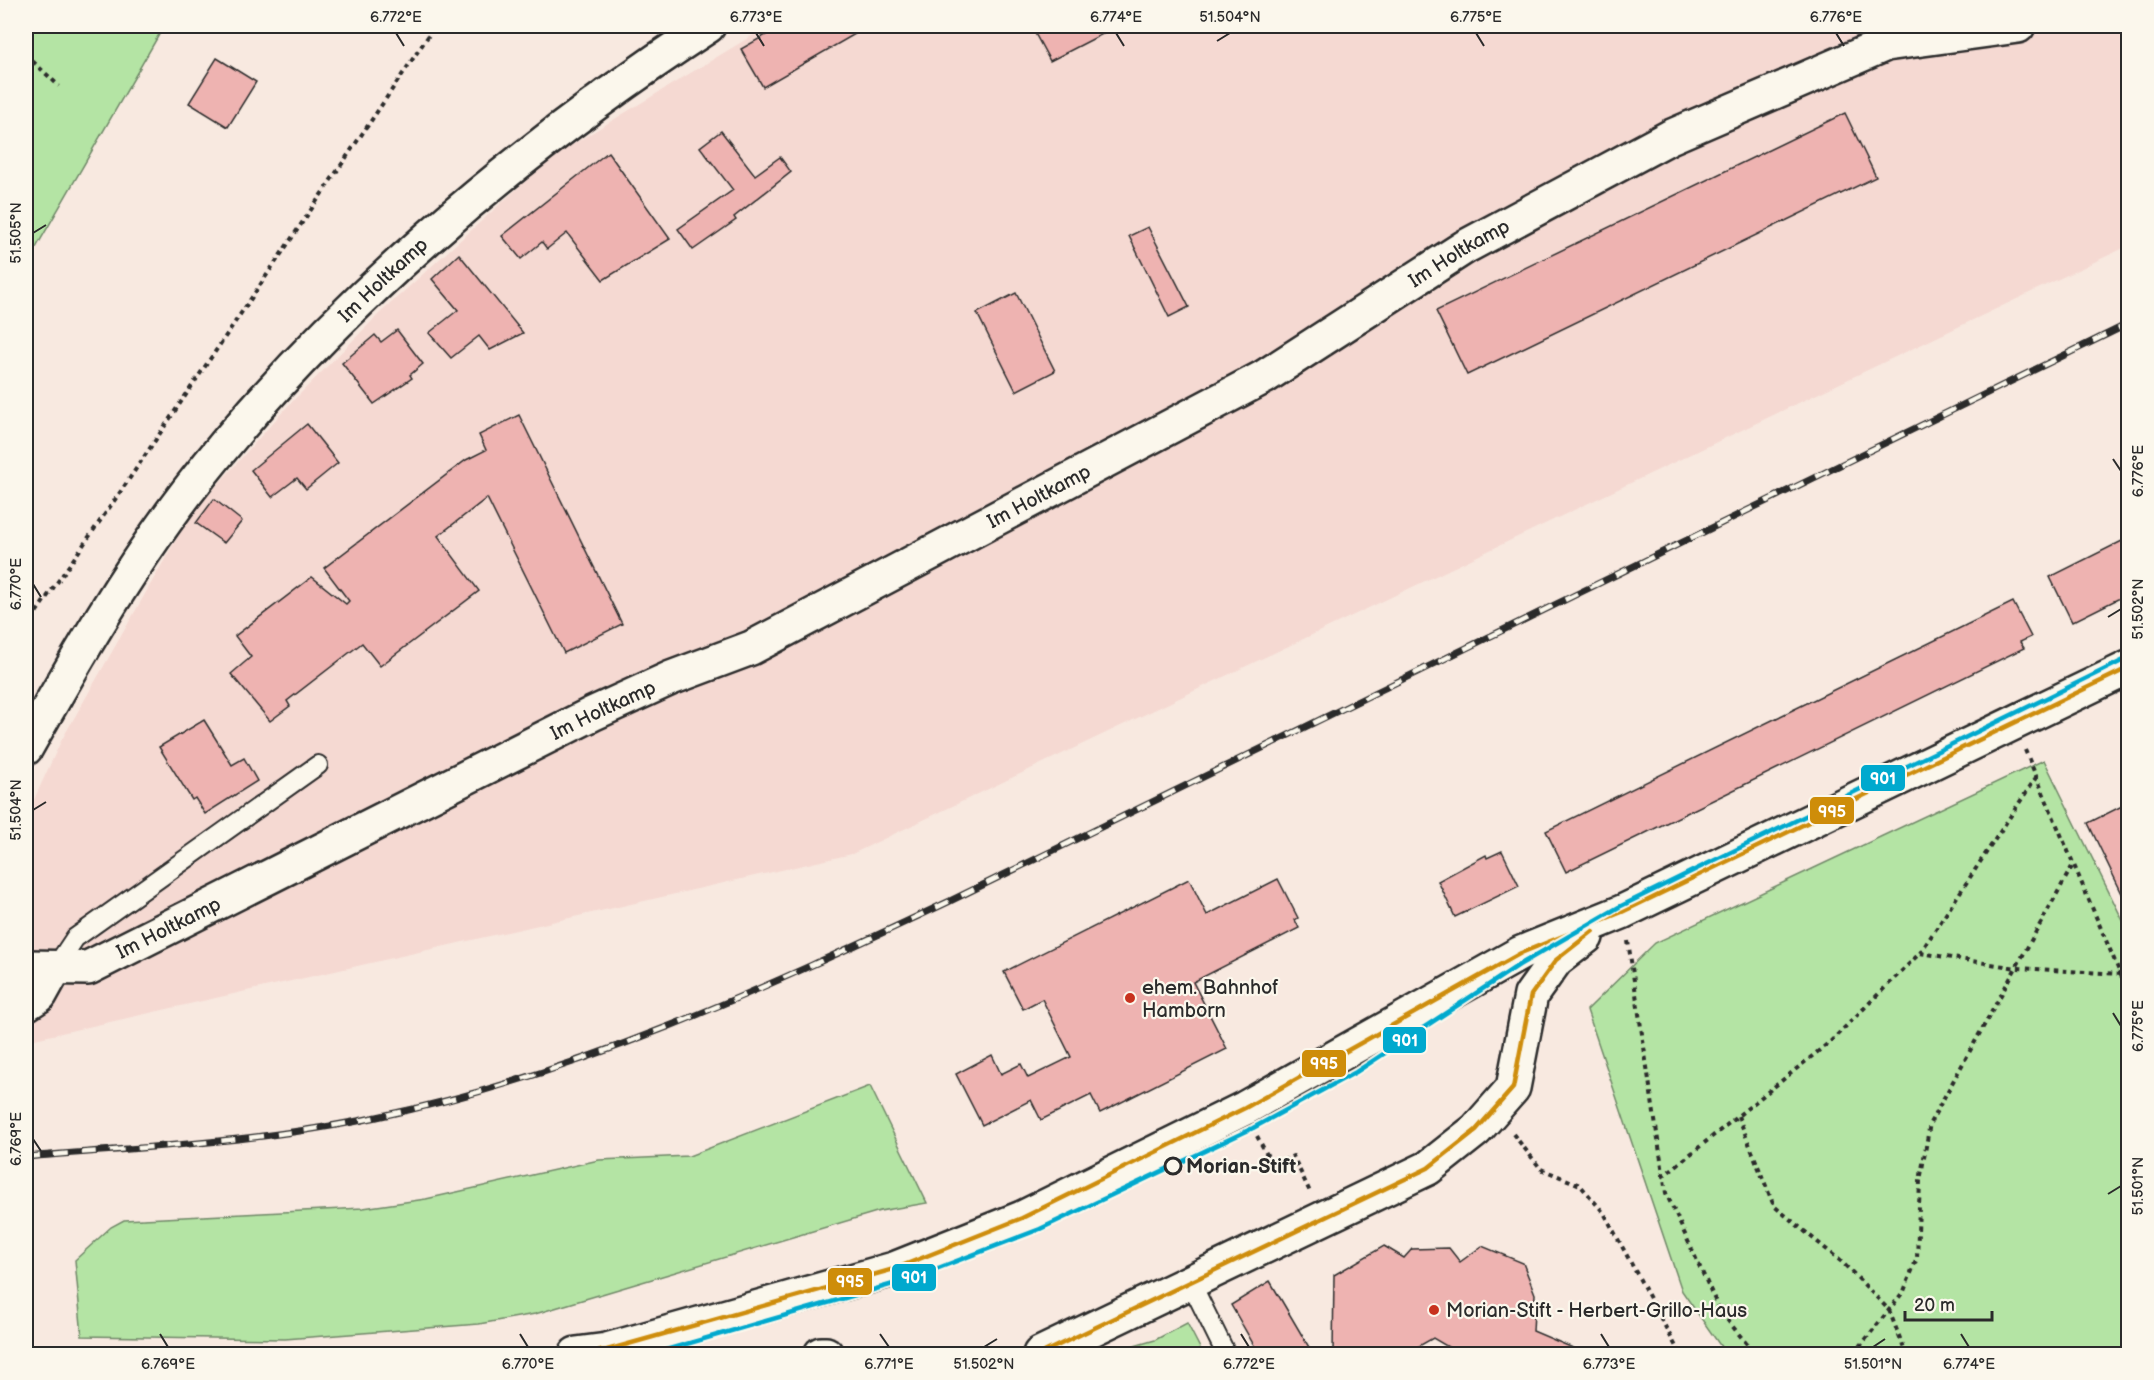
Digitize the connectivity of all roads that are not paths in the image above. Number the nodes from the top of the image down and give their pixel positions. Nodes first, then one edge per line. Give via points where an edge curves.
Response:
1 (708, 26) edge
2 (2018, 26) edge
3 (2128, 668) edge
4 (26, 748) edge
5 (318, 765) dead end
6 (1622, 912) junction
7 (40, 968) edge
8 (26, 1004) edge
9 (1191, 1283) junction
10 (576, 1354) edge
11 (821, 1354) edge
12 (826, 1354) edge
13 (1040, 1354) edge
14 (1226, 1354) edge

1 - 4 street, Im Holtkamp via 625,80 482,191 386,277 273,388 187,492 133,569
2 - 7 street, Im Holtkamp via 1886,44 1670,137 1465,247 1264,377 751,648 592,714 88,968
3 - 6 street
5 - 7 lane via 75,938
6 - 9 street via 1556,960 1531,995 1513,1088 1476,1130 1428,1168
6 - 10 street via 1521,953 1245,1108 1022,1218 894,1269 607,1350
7 - 8 street via 40,995
9 - 13 street
9 - 14 lane
11 - 12 street

